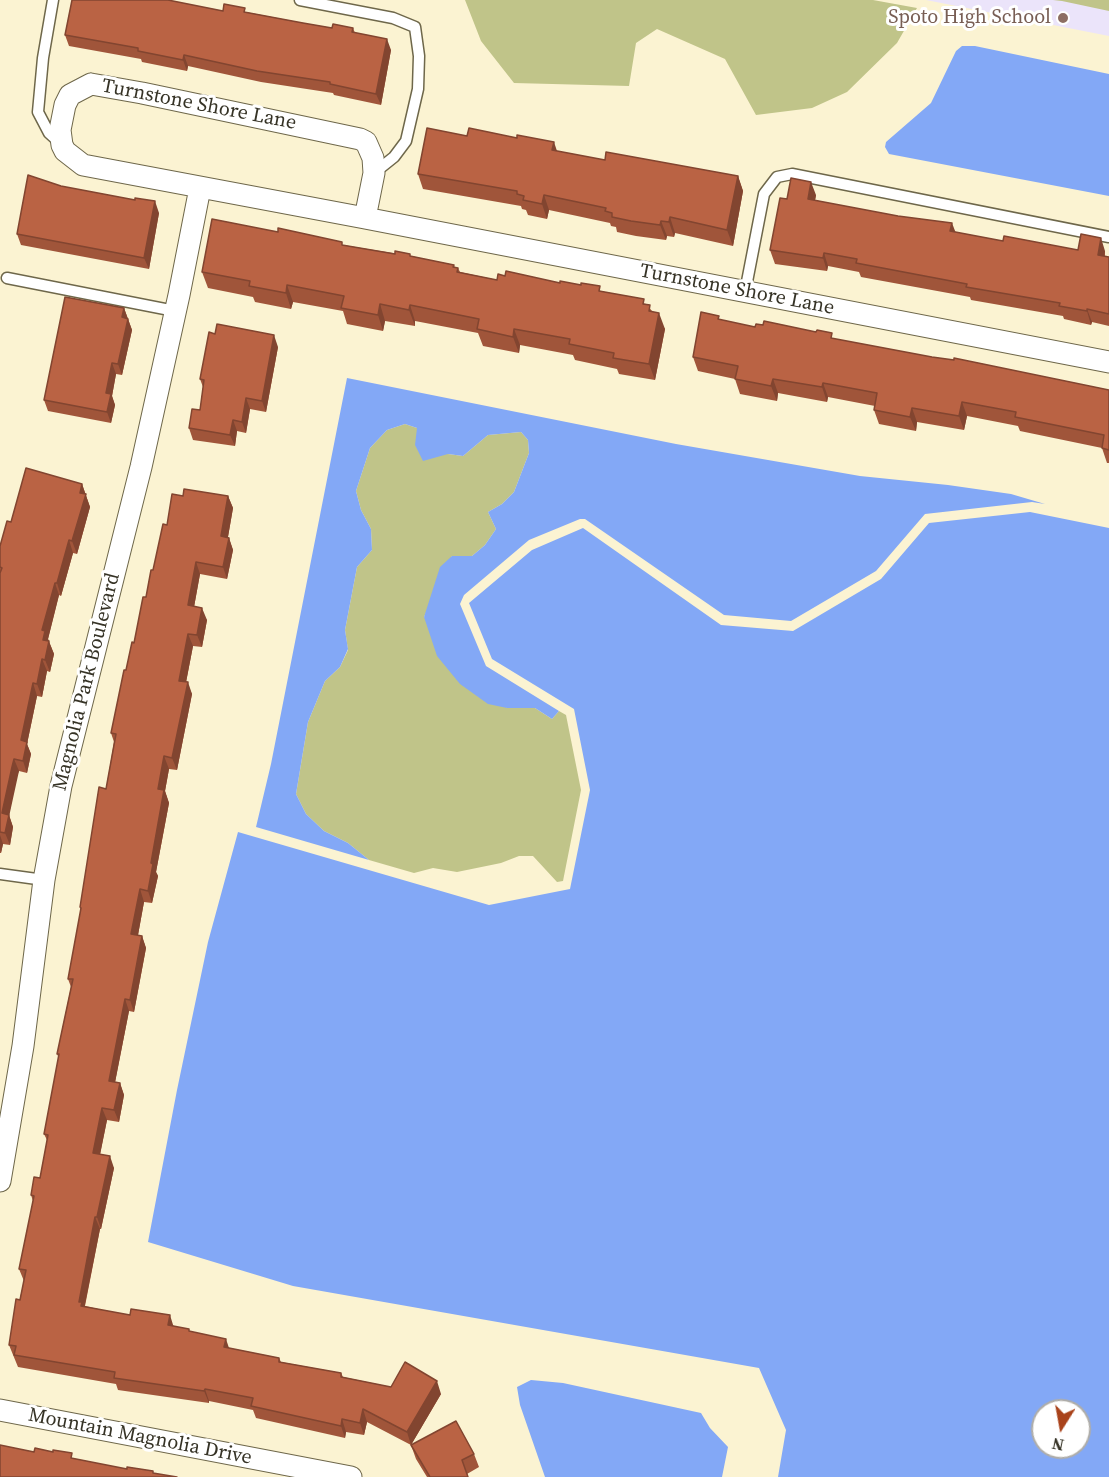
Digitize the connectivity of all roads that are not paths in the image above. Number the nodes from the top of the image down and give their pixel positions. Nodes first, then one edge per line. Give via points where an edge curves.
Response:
1 (53, 0) edge
2 (300, 0) edge
3 (62, 145) junction
4 (374, 174) junction
5 (200, 188) junction
6 (365, 218) junction
7 (1109, 237) edge
8 (7, 278) dead end
9 (746, 292) junction
10 (175, 311) junction
11 (1109, 362) edge
12 (0, 874) edge
13 (44, 880) junction
14 (0, 1181) edge
15 (0, 1410) edge
16 (351, 1477) edge

1 - 3 lane via 38,112 49,133
2 - 4 lane via 393,18 415,27 418,89 406,141
3 - 4 street, Turnstone Shore Lane via 60,130 65,105 70,95 91,84 352,136 366,142 371,150
3 - 5 street, Turnstone Shore Lane via 69,156 83,165
4 - 6 street, Turnstone Shore Lane
5 - 6 street, Turnstone Shore Lane
5 - 10 street, Magnolia Park Boulevard
6 - 9 street, Turnstone Shore Lane
7 - 9 lane via 792,174 777,177 764,194
8 - 10 lane
9 - 11 street, Turnstone Shore Lane
10 - 13 street, Magnolia Park Boulevard via 141,467 61,786
12 - 13 lane
13 - 14 street, Magnolia Park Boulevard via 23,1046
15 - 16 street, Mountain Magnolia Drive

